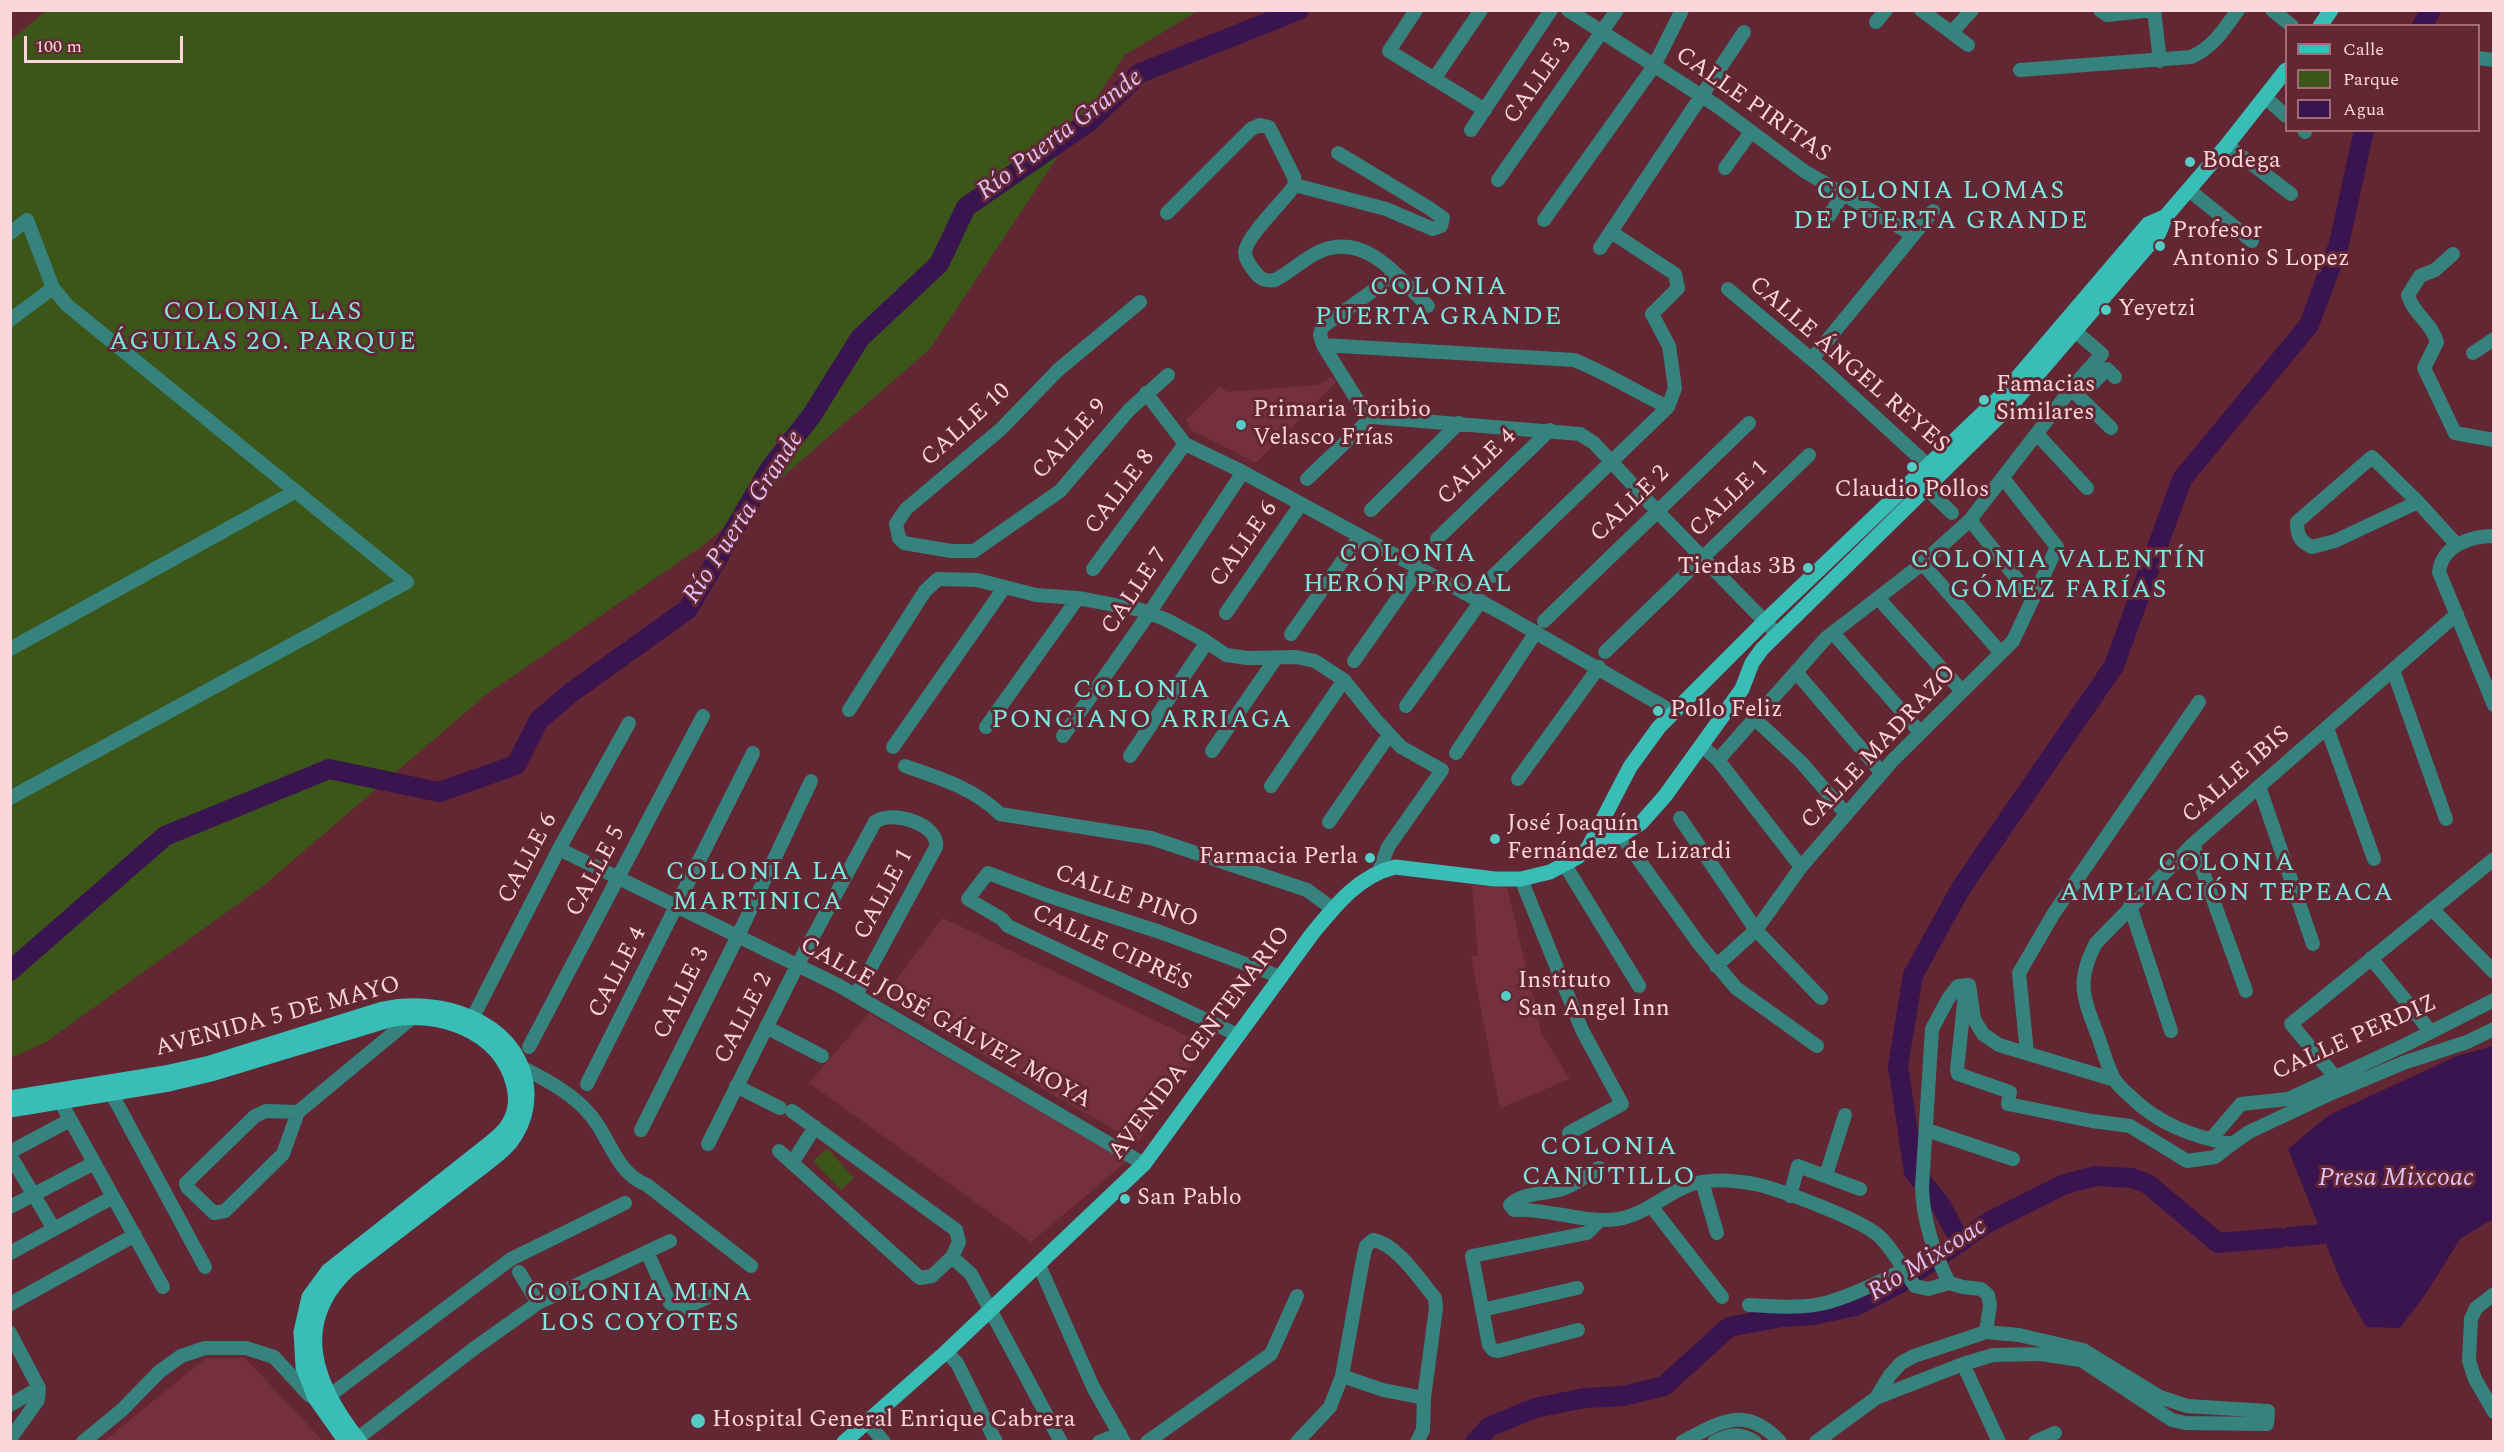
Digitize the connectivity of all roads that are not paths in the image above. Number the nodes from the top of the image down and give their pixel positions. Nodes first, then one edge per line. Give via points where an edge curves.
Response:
1 (1416, 10) edge
2 (1481, 10) edge
3 (1551, 10) edge
4 (1568, 10) edge
5 (1617, 10) edge
6 (1682, 10) edge
7 (1886, 10) edge
8 (1922, 10) edge
9 (1972, 10) edge
10 (2100, 10) edge
11 (2153, 10) edge
12 (2238, 10) edge
13 (2272, 10) edge
14 (2331, 10) edge
15 (1876, 22) dead end
16 (2290, 24) edge
17 (2321, 24) edge
18 (1601, 32) junction
19 (1744, 32) dead end
20 (1953, 32) junction
21 (1968, 45) dead end
22 (2160, 61) junction
23 (1654, 66) junction
24 (2020, 70) dead end
25 (2285, 71) edge
26 (1434, 79) junction
27 (1702, 96) junction
28 (2265, 97) junction
29 (1485, 110) junction
30 (2285, 115) edge
31 (1471, 130) dead end
32 (1751, 132) junction
33 (2227, 145) junction
34 (1338, 153) dead end
35 (1725, 168) dead end
36 (1498, 180) dead end
37 (1295, 185) junction
38 (2189, 190) junction
39 (1843, 194) junction
40 (2290, 194) dead end
41 (1933, 211) dead end
42 (1167, 213) dead end
43 (1829, 216) dead end
44 (2166, 216) junction
45 (1544, 220) dead end
46 (1611, 232) junction
47 (10, 233) edge
48 (1913, 235) junction
49 (2252, 241) dead end
50 (1600, 248) dead end
51 (2453, 254) dead end
52 (1395, 275) junction
53 (53, 288) junction
54 (1728, 289) dead end
55 (1140, 302) dead end
56 (1428, 306) dead end
57 (10, 320) edge
58 (2076, 332) junction
59 (2493, 339) edge
60 (1323, 345) junction
61 (2473, 353) dead end
62 (1812, 359) junction
63 (1168, 375) dead end
64 (2115, 377) dead end
65 (2081, 378) junction
66 (2071, 389) junction
67 (1146, 393) junction
68 (1668, 407) junction
69 (1372, 417) junction
70 (1459, 423) junction
71 (1749, 423) dead end
72 (2111, 428) dead end
73 (1550, 430) junction
74 (2037, 434) junction
75 (2493, 440) edge
76 (1185, 444) junction
77 (1809, 455) dead end
78 (1611, 460) junction
79 (1933, 470) junction
80 (1243, 472) junction
81 (2003, 478) junction
82 (1307, 480) dead end
83 (1926, 488) junction
84 (2087, 488) dead end
85 (296, 491) junction
86 (2418, 502) junction
87 (1301, 504) junction
88 (1371, 510) dead end
89 (1657, 511) junction
90 (1952, 513) dead end
91 (1970, 520) junction
92 (1360, 536) junction
93 (2493, 537) edge
94 (1437, 539) dead end
95 (2457, 545) junction
96 (974, 551) joint
97 (1702, 558) junction
98 (1922, 563) junction
99 (1419, 568) junction
100 (1093, 569) dead end
101 (1493, 576) dead end
102 (1004, 588) junction
103 (1078, 598) junction
104 (1878, 598) junction
105 (2033, 599) junction
106 (1481, 601) junction
107 (1150, 612) junction
108 (1226, 613) dead end
109 (2457, 614) junction
110 (1764, 622) junction
111 (1540, 627) junction
112 (1833, 633) junction
113 (1291, 634) dead end
114 (1777, 634) junction
115 (1207, 642) junction
116 (10, 649) edge
117 (1738, 650) junction
118 (1605, 652) dead end
119 (2001, 653) junction
120 (1276, 658) junction
121 (1354, 661) dead end
122 (1752, 663) junction
123 (1599, 667) junction
124 (2393, 670) junction
125 (1796, 672) junction
126 (1344, 680) junction
127 (1962, 692) junction
128 (2199, 702) dead end
129 (2493, 705) edge
130 (1406, 706) dead end
131 (849, 710) dead end
132 (1673, 712) junction
133 (703, 716) dead end
134 (1755, 719) junction
135 (629, 723) dead end
136 (986, 727) dead end
137 (2327, 728) junction
138 (1920, 732) junction
139 (1389, 735) junction
140 (1063, 736) dead end
141 (893, 747) dead end
142 (1703, 747) junction
143 (1212, 751) dead end
144 (753, 753) dead end
145 (1456, 753) dead end
146 (1130, 756) dead end
147 (1718, 760) junction
148 (905, 766) dead end
149 (1882, 772) junction
150 (1518, 779) dead end
151 (811, 781) dead end
152 (1271, 786) dead end
153 (2259, 786) junction
154 (10, 798) edge
155 (1846, 814) junction
156 (1680, 818) dead end
157 (2446, 819) dead end
158 (875, 822) joint
159 (1329, 822) dead end
160 (1621, 835) junction
161 (2193, 844) junction
162 (1588, 848) junction
163 (559, 849) junction
164 (2374, 859) dead end
165 (2493, 859) edge
166 (1565, 865) junction
167 (1801, 867) junction
168 (1379, 871) junction
169 (619, 878) junction
170 (1521, 879) junction
171 (968, 899) joint
172 (678, 905) junction
173 (2130, 906) junction
174 (2432, 909) junction
175 (1331, 911) junction
176 (1756, 930) junction
177 (738, 936) junction
178 (2313, 944) dead end
179 (2371, 958) junction
180 (797, 966) junction
181 (1716, 966) junction
182 (2493, 972) edge
183 (1281, 976) junction
184 (1966, 985) junction
185 (1638, 986) dead end
186 (2246, 991) dead end
187 (856, 995) junction
188 (1821, 998) dead end
189 (2493, 1000) edge
190 (413, 1017) junction
191 (473, 1017) junction
192 (766, 1027) junction
193 (2493, 1029) edge
194 (2171, 1031) dead end
195 (2431, 1032) junction
196 (1238, 1035) junction
197 (1817, 1046) dead end
198 (529, 1047) dead end
199 (2027, 1053) junction
200 (822, 1056) dead end
201 (523, 1068) junction
202 (2336, 1078) junction
203 (2115, 1080) junction
204 (587, 1084) dead end
205 (736, 1086) junction
206 (108, 1088) junction
207 (10, 1098) edge
208 (60, 1101) junction
209 (10, 1110) edge
210 (298, 1112) junction
211 (1845, 1116) dead end
212 (70, 1120) junction
213 (815, 1127) junction
214 (641, 1130) dead end
215 (1569, 1133) dead end
216 (1927, 1136) junction
217 (2222, 1142) junction
218 (708, 1144) dead end
219 (779, 1151) dead end
220 (10, 1153) edge
221 (2013, 1159) dead end
222 (94, 1163) junction
223 (792, 1163) junction
224 (1144, 1164) junction
225 (1599, 1168) dead end
226 (1826, 1175) junction
227 (1702, 1182) junction
228 (1860, 1189) dead end
229 (33, 1196) junction
230 (1790, 1196) junction
231 (114, 1197) junction
232 (625, 1203) dead end
233 (1651, 1206) junction
234 (10, 1208) edge
235 (417, 1208) junction
236 (1600, 1220) junction
237 (54, 1229) junction
238 (1717, 1233) dead end
239 (135, 1235) junction
240 (670, 1241) dead end
241 (647, 1252) junction
242 (10, 1253) edge
243 (952, 1257) junction
244 (1039, 1265) junction
245 (751, 1266) dead end
246 (205, 1267) dead end
247 (1904, 1270) junction
248 (519, 1272) dead end
249 (1949, 1282) junction
250 (164, 1287) dead end
251 (1577, 1288) dead end
252 (724, 1290) dead end
253 (2493, 1294) edge
254 (1297, 1296) dead end
255 (1722, 1297) dead end
256 (538, 1303) junction
257 (10, 1304) edge
258 (1749, 1305) dead end
259 (1482, 1310) junction
260 (990, 1311) junction
261 (1578, 1330) dead end
262 (1986, 1332) junction
263 (10, 1333) edge
264 (14, 1350) edge
265 (946, 1352) junction
266 (1963, 1364) junction
267 (1342, 1376) junction
268 (39, 1388) junction
269 (322, 1397) junction
270 (1424, 1398) junction
271 (1876, 1398) junction
272 (10, 1405) edge
273 (2493, 1412) edge
274 (867, 1422) junction
275 (2055, 1432) dead end
276 (1122, 1438) edge
277 (10, 1439) edge
278 (354, 1441) edge
279 (83, 1442) edge
280 (844, 1442) edge
281 (884, 1442) edge
282 (996, 1442) edge
283 (1061, 1442) edge
284 (1099, 1442) edge
285 (1147, 1442) edge
286 (1297, 1442) edge
287 (1417, 1442) edge
288 (1682, 1442) edge
289 (1714, 1442) edge
290 (1755, 1442) edge
291 (1780, 1442) edge
292 (1816, 1442) edge
293 (1999, 1442) edge
294 (2035, 1442) edge

1 - 26 street via 1389,51
2 - 26 street
3 - 29 street
4 - 18 street, CALLE PIRITAS
5 - 18 street, CALLE 3
6 - 23 street
7 - 15 street
8 - 20 street
9 - 20 street
10 - 11 street via 2107,15
11 - 22 street
12 - 22 street via 2204,52
13 - 16 street
14 - 17 main road
18 - 23 street, CALLE PIRITAS
18 - 36 street, CALLE 3
19 - 27 street
20 - 21 street
22 - 24 street
23 - 27 street, CALLE PIRITAS
23 - 45 street
25 - 28 main road, AVENIDA CENTENARIO
26 - 29 street
27 - 32 street, CALLE PIRITAS
27 - 46 street
28 - 30 street
28 - 33 main road, AVENIDA CENTENARIO
29 - 31 street
32 - 35 street
32 - 39 street, CALLE PIRITAS
33 - 38 main road, AVENIDA CENTENARIO
33 - 40 street
34 - 37 street via 1429,208 1443,218 1441,226 1433,229 1386,209
37 - 42 street via 1269,127 1260,125 1251,129
37 - 52 street via 1249,240 1245,253 1257,276 1275,280 1323,250 1340,246 1368,252
38 - 44 main road, AVENIDA CENTENARIO
38 - 49 street
39 - 43 street
39 - 48 street, CALLE PIRITAS
41 - 48 street
44 - 58 main road, AVENIDA CENTENARIO via 2159,232
44 - 79 main road, AVENIDA CENTENARIO via 2148,224
46 - 50 street
46 - 68 street via 1678,280 1678,288 1652,314 1669,346 1675,388
47 - 53 street via 27,220
48 - 62 street
51 - 75 street via 2435,270 2420,276 2408,295 2411,307 2434,333 2437,342 2424,368 2455,433
52 - 56 street
52 - 60 street via 1322,327
53 - 57 street
53 - 85 street via 67,305
54 - 62 street, CALLE ÁNGEL REYES
55 - 96 street, CALLE 10 via 1058,370 1001,429 906,509 896,524 904,543
58 - 65 street via 2102,354
58 - 79 main road, AVENIDA CENTENARIO via 2013,404
59 - 61 street
60 - 68 street via 1574,360 1603,371
60 - 69 street via 1364,411
62 - 79 street, CALLE ÁNGEL REYES
63 - 67 street, CALLE 9
64 - 65 street via 2107,369 2091,385
65 - 66 street
66 - 72 street
66 - 74 street
67 - 76 street
67 - 96 street, CALLE 9 via 1060,491
68 - 78 street
69 - 70 street
69 - 82 street
70 - 73 street
70 - 88 street
71 - 89 street, CALLE 2
73 - 78 street via 1581,434
73 - 94 street, CALLE 4
74 - 81 street
74 - 84 street
76 - 80 street
76 - 100 street, CALLE 8
77 - 97 street, CALLE 1
78 - 89 street
78 - 101 street
79 - 83 main road, AVENIDA CENTENARIO
79 - 110 main road, AVENIDA CENTENARIO
80 - 87 street
80 - 107 street, CALLE 7
81 - 91 street
81 - 105 street, CALLE MADRAZO via 2057,547
83 - 90 street
83 - 114 main road, AVENIDA CENTENARIO
85 - 116 street
85 - 154 street via 407,582
86 - 86 street via 2335,541 2312,547 2301,541 2297,532 2297,522 2372,457
86 - 95 street
87 - 92 street
87 - 108 street, CALLE 6
89 - 97 street
89 - 111 street, CALLE 2
91 - 98 street
91 - 105 street
92 - 99 street
92 - 113 street
93 - 95 street via 2473,538
95 - 109 street via 2440,564 2439,572
97 - 110 street
97 - 118 street, CALLE 1
98 - 104 street
98 - 119 street
99 - 106 street
99 - 121 street
102 - 103 street
102 - 131 street via 977,580 938,579 925,591
102 - 141 street
103 - 107 street
103 - 136 street
104 - 112 street
104 - 127 street
105 - 119 street, CALLE MADRAZO via 2013,641
106 - 111 street
106 - 130 street
107 - 115 street
107 - 140 street, CALLE 7
109 - 124 street, CALLE IBIS
109 - 129 street
110 - 114 street
110 - 117 main road, AVENIDA CENTENARIO
111 - 123 street
111 - 145 street, CALLE 2
112 - 125 street
112 - 138 street
114 - 122 main road, AVENIDA CENTENARIO
115 - 120 street via 1226,655
115 - 146 street
117 - 122 main road
117 - 132 main road, AVENIDA CENTENARIO
119 - 127 street, CALLE MADRAZO
120 - 126 street via 1315,661
120 - 143 street
122 - 142 main road, AVENIDA CENTENARIO via 1742,689
123 - 132 street
123 - 150 street
124 - 137 street, CALLE IBIS
124 - 157 street
125 - 134 street
125 - 149 street
126 - 139 street
126 - 152 street
127 - 138 street, CALLE MADRAZO
128 - 199 street via 2054,914 2019,974
132 - 162 main road, AVENIDA CENTENARIO via 1638,753
133 - 169 street, CALLE 5
134 - 147 street
134 - 155 street via 1802,762
135 - 163 street, CALLE 6
137 - 153 street, CALLE IBIS
137 - 164 street
138 - 149 street, CALLE MADRAZO
139 - 159 street
139 - 168 street via 1401,747 1442,771 1388,847
142 - 147 street
142 - 160 main road, AVENIDA CENTENARIO via 1652,812
144 - 172 street, CALLE 4
147 - 167 street
148 - 175 street via 956,784 986,800 1000,814 1151,838 1306,890
149 - 155 street, CALLE MADRAZO
151 - 177 street, CALLE 3
153 - 161 street, CALLE IBIS
153 - 178 street
155 - 167 street, CALLE MADRAZO
156 - 176 street
158 - 180 street, CALLE 2
158 - 187 street, CALLE 1 via 889,816 904,818 933,833 936,847
160 - 162 main road, AVENIDA CENTENARIO
160 - 181 street
161 - 173 street, CALLE IBIS
161 - 186 street
162 - 166 main road, AVENIDA CENTENARIO
163 - 169 street, CALLE JOSÉ GÁLVEZ MOYA
163 - 191 street, CALLE 6
165 - 174 street
166 - 170 main road, AVENIDA CENTENARIO
166 - 185 street
167 - 176 street, CALLE MADRAZO
168 - 170 main road, AVENIDA CENTENARIO via 1395,867
168 - 175 main road, AVENIDA CENTENARIO
169 - 172 street, CALLE JOSÉ GÁLVEZ MOYA
169 - 198 street, CALLE 5
170 - 215 street via 1582,1030 1622,1104
171 - 183 street, CALLE PINO via 988,873
171 - 196 street, CALLE CIPRÉS via 1008,926
172 - 177 street, CALLE JOSÉ GÁLVEZ MOYA
172 - 204 street, CALLE 4
173 - 194 street
173 - 203 street, CALLE IBIS via 2096,944 2082,978 2089,1013
174 - 179 street
174 - 182 street
175 - 183 main road, AVENIDA CENTENARIO
176 - 181 street, CALLE MADRAZO
176 - 188 street
177 - 180 street, CALLE JOSÉ GÁLVEZ MOYA
177 - 214 street, CALLE 3
179 - 195 street
179 - 202 street via 2290,1024
180 - 187 street, CALLE JOSÉ GÁLVEZ MOYA
180 - 192 street, CALLE 2
181 - 197 street via 1736,988
183 - 196 main road, AVENIDA CENTENARIO
184 - 199 street via 1971,989 1974,1019 1983,1034 1999,1045
184 - 216 street via 1958,986 1932,1029
184 - 217 street via 1957,1070 1960,1076 2010,1092 2008,1104 2130,1126 2187,1161 2215,1157
187 - 224 street, CALLE JOSÉ GÁLVEZ MOYA
189 - 195 street, CALLE PERDIZ
190 - 206 main road, AVENIDA 5 DE MAYO via 389,1020 169,1084
190 - 210 street
190 - 235 main road, AVENIDA 5 DE MAYO via 450,1024 484,1040 503,1060 516,1094 508,1126
191 - 201 main road, AVENIDA 5 DE MAYO via 505,1041
191 - 206 main road, AVENIDA 5 DE MAYO via 431,1006 396,1006 210,1063
192 - 200 street
192 - 205 street, CALLE 2
193 - 217 street, CALLE PERDIZ via 2403,1063
195 - 202 street, CALLE PERDIZ
196 - 224 main road, AVENIDA CENTENARIO
199 - 203 street
201 - 235 main road, AVENIDA 5 DE MAYO via 527,1102 515,1137 485,1165
201 - 245 street via 579,1103 620,1164 636,1180
202 - 217 street, CALLE PERDIZ via 2288,1099 2241,1104
203 - 217 street, CALLE IBIS via 2151,1116 2182,1131
205 - 213 street
205 - 218 street, CALLE 2
206 - 207 main road, AVENIDA 5 DE MAYO
206 - 208 main road, AVENIDA 5 DE MAYO
206 - 246 street
208 - 209 main road, AVENIDA 5 DE MAYO
208 - 212 street
210 - 210 street via 283,1154 225,1211 214,1213 187,1187 186,1183 255,1116 266,1111
211 - 226 street
212 - 220 street
212 - 222 street
213 - 223 street
213 - 243 street via 956,1230 959,1242
216 - 221 street
216 - 249 street via 1923,1208 1936,1255
219 - 223 street
220 - 229 street
222 - 229 street
222 - 231 street
223 - 243 street via 920,1278 932,1276
224 - 244 main road, AVENIDA CENTENARIO
225 - 236 street via 1566,1188 1527,1196 1510,1205 1514,1210 1535,1209
226 - 228 street
226 - 230 street via 1798,1166
227 - 230 street via 1755,1184
227 - 233 street via 1684,1187
227 - 238 street
229 - 234 street
229 - 237 street
230 - 247 street via 1864,1225 1881,1238
231 - 237 street
231 - 239 street
232 - 269 street via 511,1259
233 - 236 street via 1637,1214
233 - 255 street
235 - 269 main road, AVENIDA 5 DE MAYO via 335,1282 326,1296 317,1318 314,1347
236 - 259 street via 1591,1232 1472,1256
237 - 242 street
239 - 250 street
239 - 257 street
240 - 241 street
241 - 252 street via 670,1303 680,1310
241 - 256 street
243 - 260 street via 971,1274
244 - 260 main road, AVENIDA CENTENARIO
244 - 276 street via 1093,1387
247 - 249 street via 1915,1286 1928,1289
247 - 258 street via 1824,1303 1798,1307
248 - 256 street
249 - 262 street via 1981,1289 1988,1295
251 - 259 street
253 - 273 street via 2476,1308 2471,1319 2469,1361
254 - 285 street via 1271,1354
256 - 278 street
259 - 261 street via 1493,1350
260 - 265 main road, AVENIDA CENTENARIO
260 - 283 street
262 - 266 street via 2019,1335 2083,1350 2160,1397 2187,1406 2268,1411 2268,1424 2172,1420 2082,1360 2040,1354 1993,1355
262 - 271 street via 1900,1363
263 - 264 street
264 - 268 street
265 - 274 main road, AVENIDA CENTENARIO
265 - 282 street via 957,1363
266 - 271 street
266 - 293 street
267 - 270 street
267 - 270 street via 1366,1246 1373,1240 1385,1242 1435,1298 1437,1308
267 - 286 street via 1330,1407
268 - 272 street
268 - 277 street via 38,1400
269 - 278 main road, AVENIDA 5 DE MAYO
269 - 279 street via 303,1389 274,1357 246,1348 205,1348 181,1356 159,1371 122,1410
270 - 287 street via 1423,1430
271 - 292 street
274 - 280 main road, AVENIDA CENTENARIO
274 - 281 street
275 - 294 street
276 - 284 street
288 - 291 street via 1727,1421 1742,1419 1758,1422
289 - 290 street via 1731,1435 1742,1435

